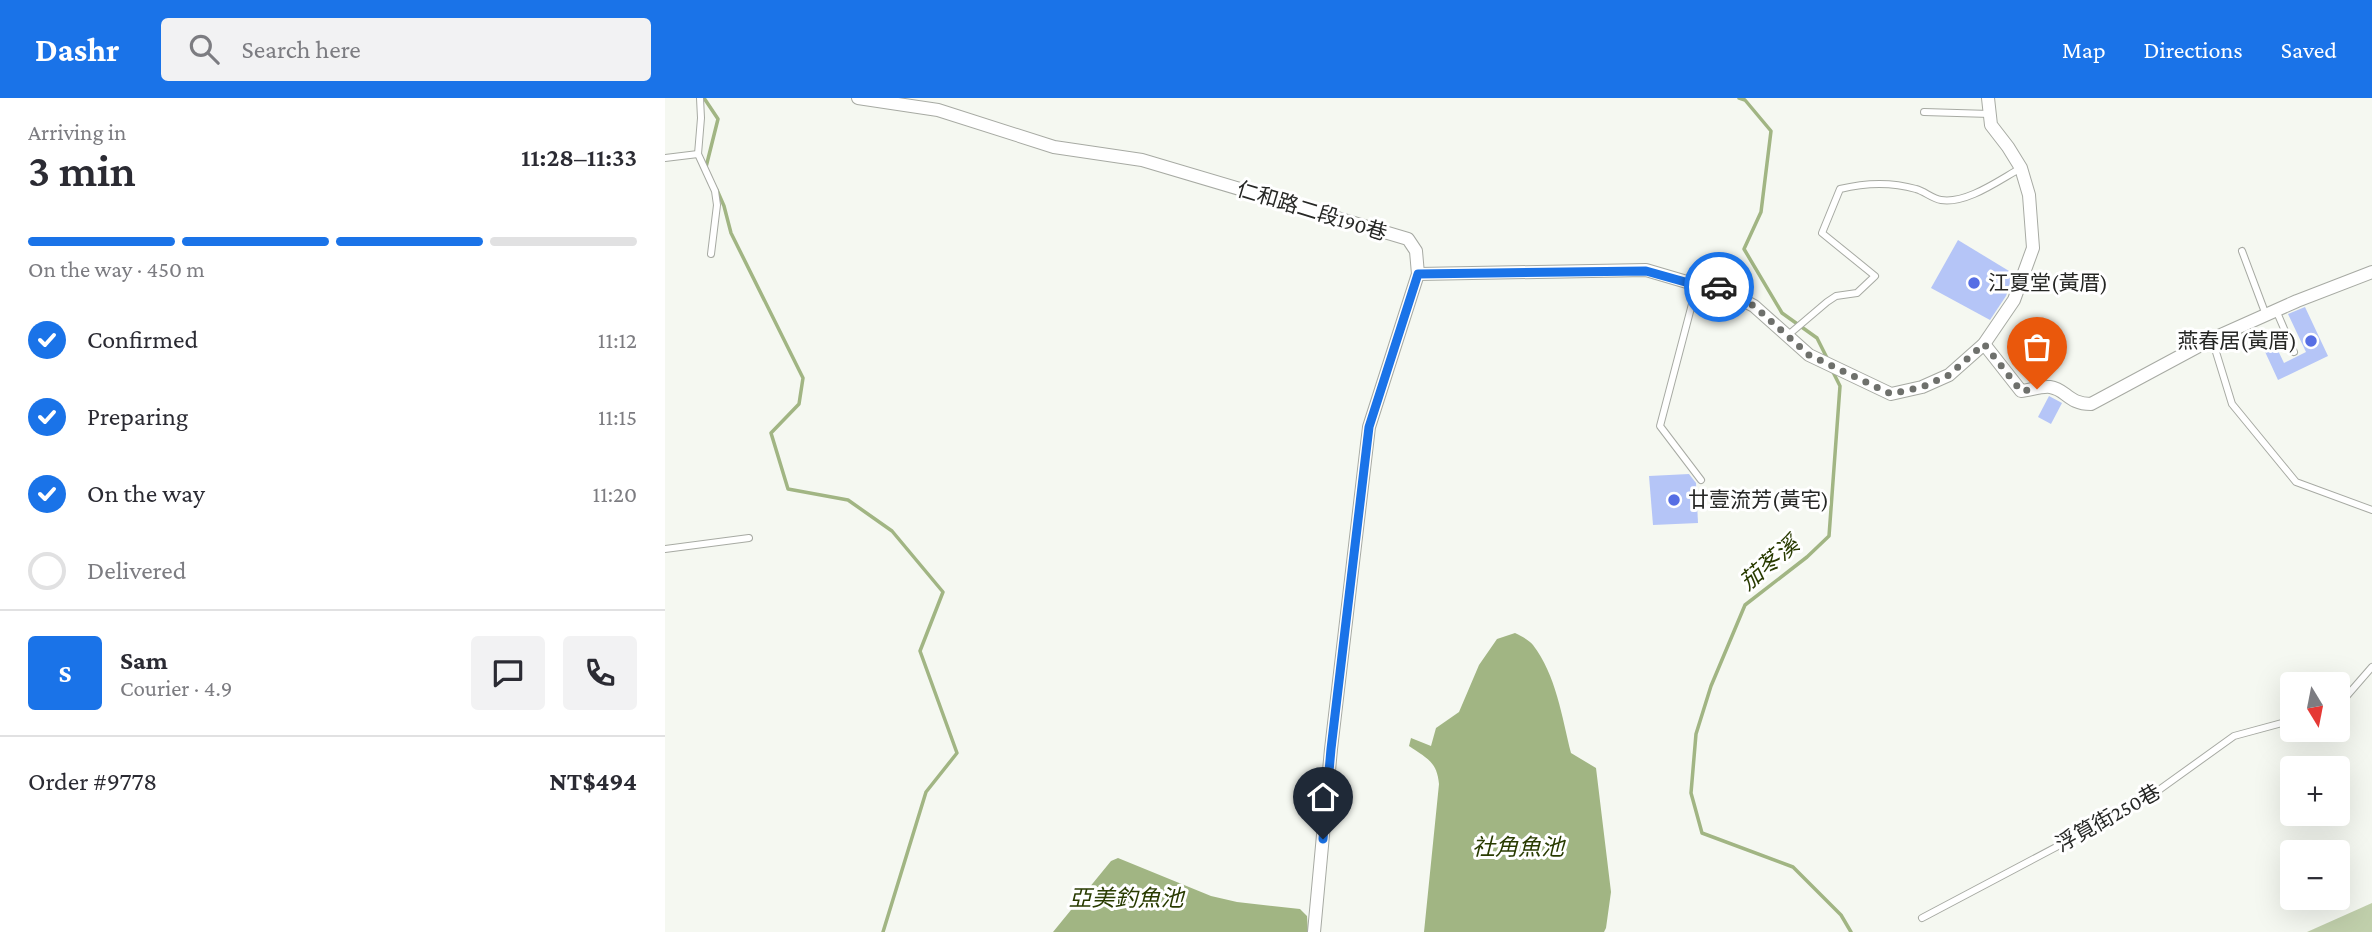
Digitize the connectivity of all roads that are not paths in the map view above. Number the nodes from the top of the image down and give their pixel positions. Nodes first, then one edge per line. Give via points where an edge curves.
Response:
1 (700, 98) edge
2 (858, 98) edge
3 (1988, 98) edge
4 (1924, 112) dead end
5 (1990, 114) junction
6 (698, 154) junction
7 (665, 158) edge
8 (2021, 168) junction
9 (2242, 251) dead end
10 (711, 254) dead end
11 (2372, 272) edge
12 (1418, 274) junction
13 (1696, 285) junction
14 (2271, 313) junction
15 (1787, 336) junction
16 (2211, 339) junction
17 (1984, 344) junction
18 (2294, 352) dead end
19 (1701, 481) dead end
20 (2372, 510) edge
21 (749, 538) dead end
22 (665, 549) edge
23 (2372, 667) edge
24 (2350, 692) edge
25 (2280, 724) edge
26 (1922, 918) dead end
27 (1314, 932) edge

1 - 6 lane
2 - 12 street, 仁和路二段190巷 via 938,110 1054,147 1142,160 1408,239 1416,251
3 - 5 street
4 - 5 lane
5 - 8 street via 1991,125
6 - 7 lane
6 - 10 lane via 717,205
8 - 15 lane via 1976,194 1940,200 1902,186 1840,189 1822,233 1875,276 1857,293 1826,302
8 - 17 street via 2029,195 2033,248 2014,300
9 - 14 lane
11 - 14 street
12 - 13 street via 1646,271
12 - 27 street via 1369,427
13 - 15 street via 1718,287 1754,306
13 - 19 lane via 1660,426
14 - 16 street
14 - 18 lane
15 - 17 street via 1809,355 1891,394 1949,375
16 - 17 street via 2091,404 2078,404 2048,386 2021,391
16 - 20 lane via 2232,404 2296,482
21 - 22 lane
23 - 24 lane
25 - 26 lane, 浮筧街250巷 via 2234,736 2145,800

